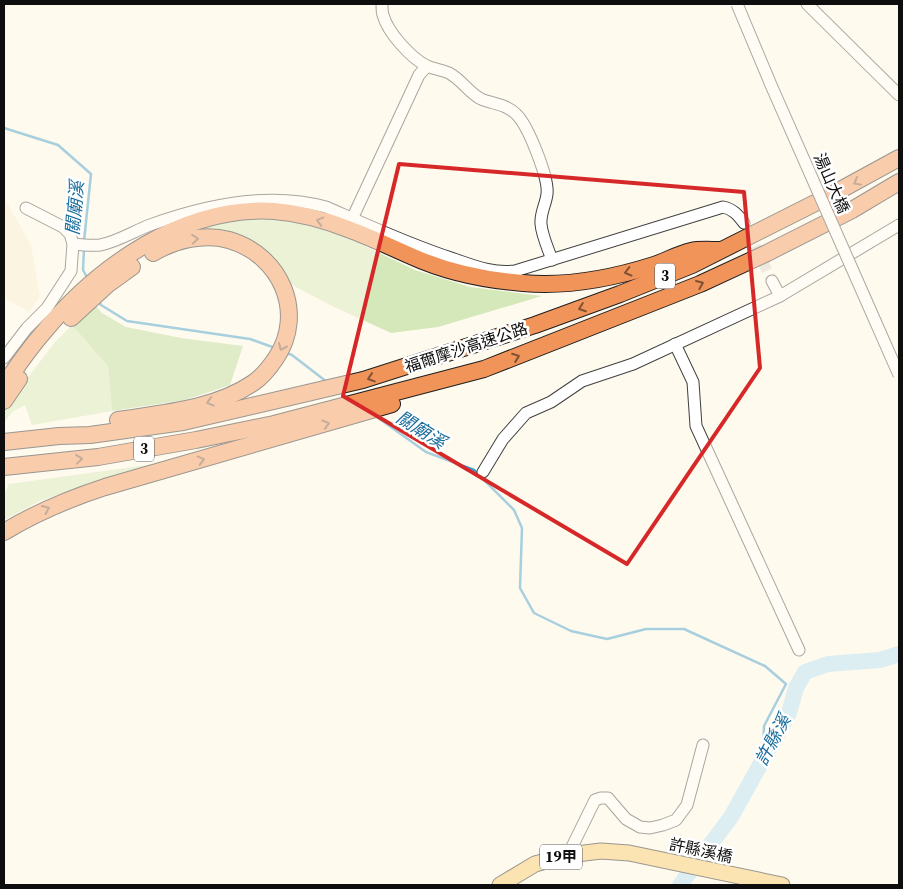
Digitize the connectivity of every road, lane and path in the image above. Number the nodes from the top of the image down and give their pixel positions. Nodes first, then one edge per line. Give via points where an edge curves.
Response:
1 (382, 4) edge
2 (738, 4) edge
3 (812, 5) edge
4 (427, 66) junction
5 (899, 95) edge
6 (899, 158) edge
7 (899, 182) edge
8 (26, 208) dead end
9 (352, 219) junction
10 (744, 223) tunnel mouth
11 (899, 225) edge
12 (75, 245) junction
13 (726, 249) junction
14 (552, 260) junction
15 (104, 280) junction
16 (772, 281) tunnel mouth
17 (780, 296) junction
18 (77, 303) junction
19 (676, 344) junction
20 (4, 358) edge
21 (899, 375) edge
22 (4, 385) edge
23 (4, 402) edge
24 (276, 431) junction
25 (59, 436) junction
26 (4, 442) edge
27 (9, 467) edge
28 (483, 472) dead end
29 (4, 532) edge
30 (799, 650) dead end
31 (703, 745) dead end
32 (568, 855) junction
33 (500, 885) edge
34 (782, 885) edge

1 - 4 street via 383,15 398,41
2 - 21 street, 湯山大橋, bridge
3 - 5 street
4 - 9 street
4 - 14 street via 449,73 482,99 505,106 523,123 547,183 541,222
6 -> 13 highway, 福爾摩沙高速公路 / 3
24 -> 7 highway, 福爾摩沙高速公路 / 3 via 438,385 700,284 768,253
8 - 12 street via 68,231
9 - 12 street via 314,204 281,199 248,201 191,212 98,245
9 - 14 street via 413,245 486,270 515,272
10 - 14 street via 737,214 723,207
11 - 17 street
12 - 20 street via 71,271 66,279 47,308
13 -> 15 highway via 692,250 653,265 595,279 525,283 450,270 324,221 274,211 251,212 190,223 132,254
13 -> 25 highway, 福爾摩沙高速公路 / 3 via 603,301 364,380 183,422 90,436
15 - 18 highway
15 -> 25 highway via 122,273 163,247 187,239 228,240 245,246 274,271 288,303 287,335 270,367 254,382 221,399 86,425
16 - 17 street
17 - 19 street
18 - 22 highway via 42,333
18 - 23 highway
19 - 28 street via 633,364 582,381 551,402 526,413 503,439
19 - 30 street via 693,382 696,426
27 -> 24 highway, 3
29 -> 24 highway via 29,516 71,498 198,461
25 - 26 highway, 福爾摩沙高速公路 / 3
31 - 32 street via 686,805 676,820 650,828 640,827 626,818 608,798 601,798 595,800
32 - 33 main road, 19甲 via 535,864
32 - 34 main road, 許縣溪橋 / 19甲 via 629,852

